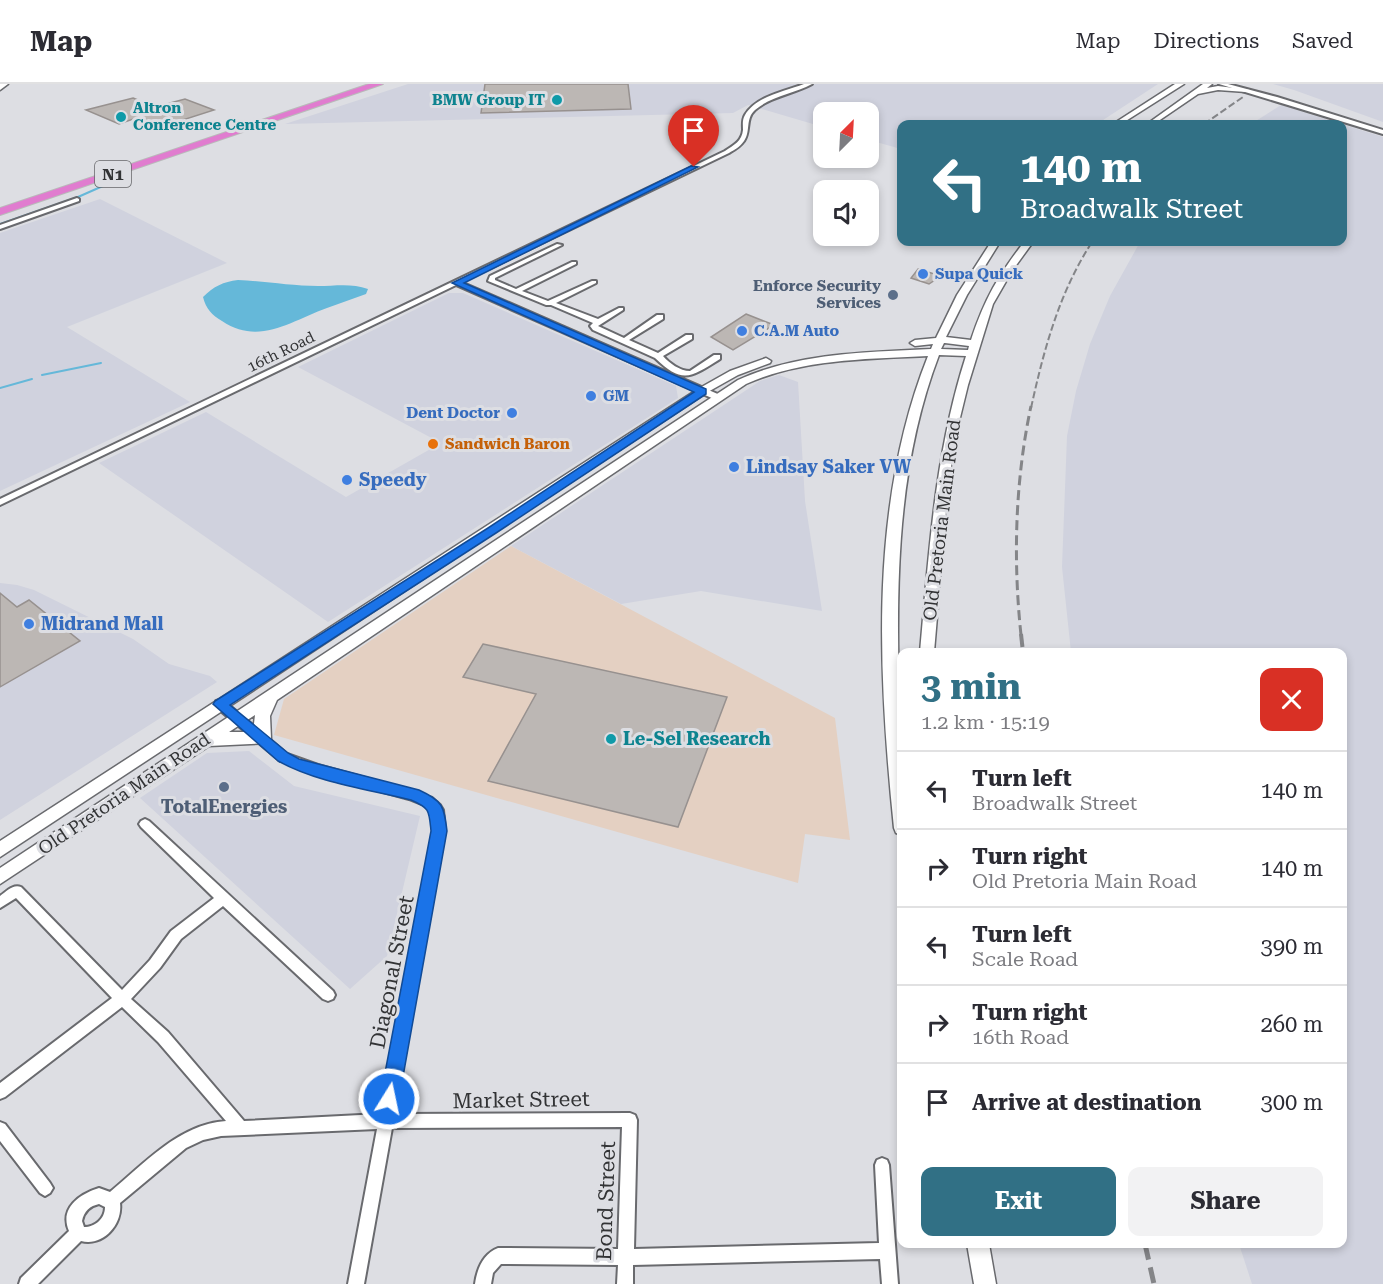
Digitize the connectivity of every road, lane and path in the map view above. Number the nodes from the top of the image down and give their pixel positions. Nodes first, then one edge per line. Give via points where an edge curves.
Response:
1 (4, 84) edge
2 (357, 84) edge
3 (378, 84) edge
4 (392, 84) edge
5 (809, 84) edge
6 (1172, 84) edge
7 (1180, 84) edge
8 (1208, 84) edge
9 (1222, 84) edge
10 (1245, 86) edge
11 (0, 88) edge
12 (330, 88) dead end
13 (1256, 88) joint
14 (1197, 93) junction
15 (1163, 95) junction
16 (1123, 120) edge
17 (1156, 120) edge
18 (1383, 127) edge
19 (1383, 132) edge
20 (207, 134) junction
21 (227, 136) junction
22 (77, 200) dead end
23 (0, 203) edge
24 (0, 212) edge
25 (0, 227) edge
26 (559, 245) dead end
27 (992, 246) edge
28 (1025, 246) edge
29 (574, 263) dead end
30 (594, 282) dead end
31 (457, 283) junction
32 (516, 291) junction
33 (553, 304) junction
34 (621, 309) dead end
35 (660, 317) dead end
36 (565, 320) junction
37 (598, 322) junction
38 (689, 337) dead end
39 (625, 340) junction
40 (938, 346) junction
41 (973, 348) junction
42 (658, 356) junction
43 (717, 357) dead end
44 (867, 357) junction
45 (702, 391) junction
46 (920, 394) junction
47 (717, 397) junction
48 (0, 502) edge
49 (927, 648) edge
50 (272, 695) junction
51 (220, 704) junction
52 (236, 719) junction
53 (262, 738) junction
54 (203, 741) junction
55 (897, 773) edge
56 (145, 824) dead end
57 (0, 850) edge
58 (0, 877) edge
59 (224, 898) junction
60 (0, 903) edge
61 (328, 995) dead end
62 (122, 999) junction
63 (0, 1092) edge
64 (630, 1120) joint
65 (385, 1121) junction
66 (240, 1127) junction
67 (0, 1129) edge
68 (882, 1165) dead end
69 (45, 1188) dead end
70 (111, 1201) junction
71 (78, 1233) junction
72 (979, 1248) edge
73 (886, 1251) junction
74 (625, 1257) junction
75 (27, 1284) edge
76 (356, 1284) edge
77 (483, 1284) edge
78 (625, 1284) edge
79 (890, 1284) edge
80 (985, 1284) edge

1 - 11 main road
2 - 20 highway, N1
3 - 21 highway, N1
4 - 21 highway
5 - 31 street, 16th Road via 752,110 746,118 742,142 734,148
6 - 15 main road
7 - 15 main road
8 - 14 main road
9 - 10 street
10 - 13 main road
10 - 14 main road
10 - 19 street
12 - 20 highway
13 - 18 street
14 - 17 main road
15 - 16 main road
20 - 23 highway, N1
21 - 24 highway, N1
22 - 25 street
26 - 32 street via 491,279
27 - 40 main road via 964,289
28 - 41 main road, Old Pretoria Main Road via 988,304
29 - 32 street
30 - 33 street
31 - 36 street
31 - 48 street, 16th Road
32 - 33 street via 543,304
33 - 36 street
34 - 37 street
35 - 39 street
36 - 37 street
36 - 45 street
37 - 39 street via 596,328
38 - 42 street
39 - 42 street
40 - 41 main road, Old Pretoria Main Road
40 - 44 main road, Old Pretoria Main Road
40 - 45 main road, Old Pretoria Main Road via 785,357 747,367
40 - 46 main road
41 - 49 main road, Old Pretoria Main Road via 946,459
42 - 43 street via 688,374
44 - 46 main road via 902,359 916,366 922,376
44 - 47 main road, Old Pretoria Main Road via 775,369 746,379
45 - 47 street
45 - 51 main road, Old Pretoria Main Road
46 - 55 main road via 896,508 890,625
47 - 50 main road, Old Pretoria Main Road
50 - 52 main road, Old Pretoria Main Road
50 - 53 main road via 262,716
51 - 52 street
51 - 57 main road, Old Pretoria Main Road
52 - 53 street
52 - 54 main road, Old Pretoria Main Road
53 - 54 main road
53 - 65 street, Diagonal Street via 294,763 414,794 437,809 439,831
54 - 58 main road, Old Pretoria Main Road
56 - 59 street
59 - 61 street
59 - 62 street via 176,935
60 - 62 street via 17,891
62 - 63 street
62 - 66 street via 163,1037
64 - 65 street, Market Street
64 - 74 street, Bond Street
65 - 66 street, Market Street
65 - 76 street, Diagonal Street
66 - 70 street, Market Street via 192,1137
67 - 69 street
68 - 73 street
70 - 71 street via 113,1214 105,1227 91,1235
70 - 71 street via 99,1196 82,1204 74,1220
71 - 75 street
72 - 80 main road
73 - 74 street
73 - 79 street
74 - 77 street via 498,1256 489,1263
74 - 78 street, Bond Street

